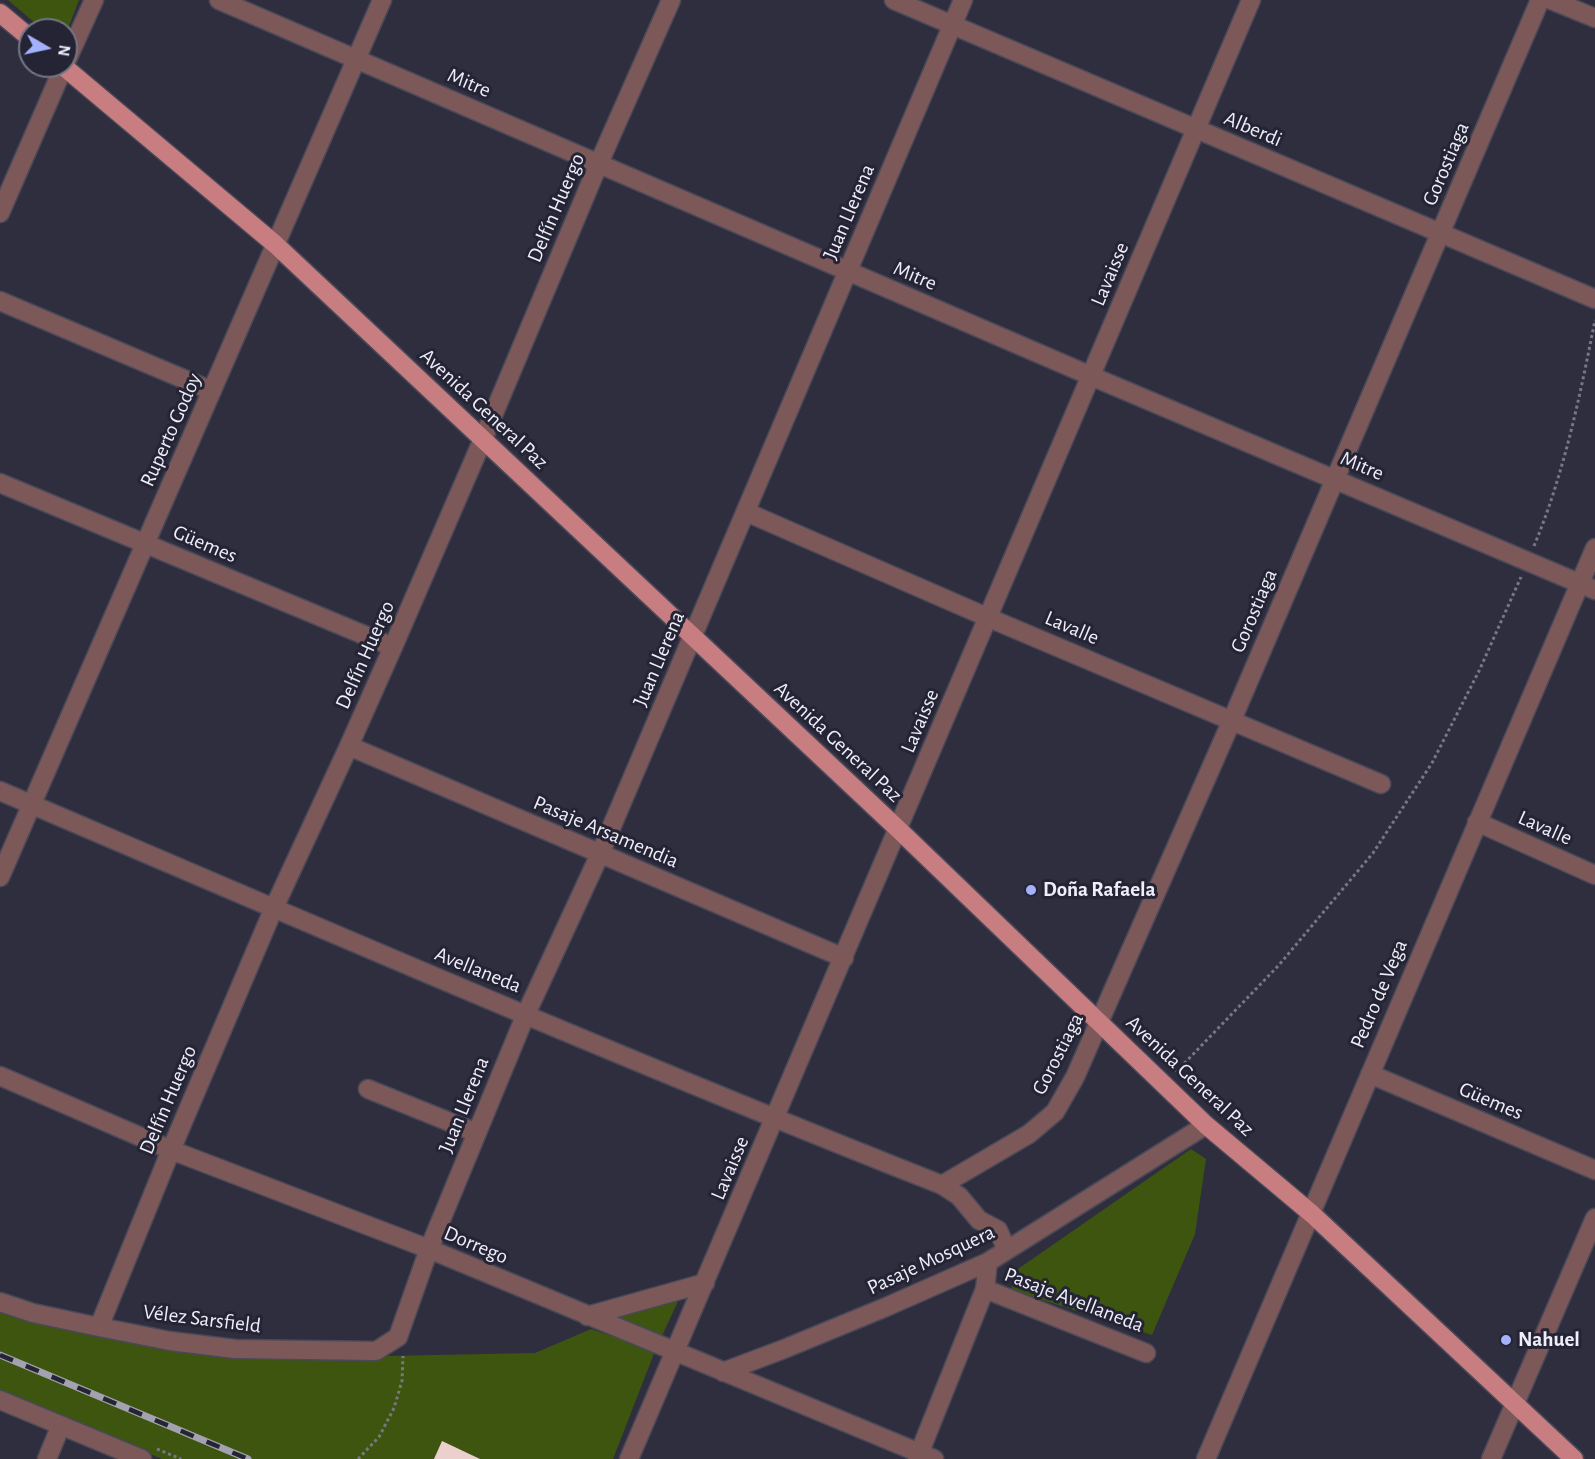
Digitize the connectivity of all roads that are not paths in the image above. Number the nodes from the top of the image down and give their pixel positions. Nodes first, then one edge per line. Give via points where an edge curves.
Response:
1 (94, 0) edge
2 (219, 0) edge
3 (382, 0) edge
4 (670, 0) edge
5 (894, 0) edge
6 (963, 0) edge
7 (1251, 0) edge
8 (1540, 0) edge
9 (1551, 0) edge
10 (0, 13) edge
11 (1595, 18) edge
12 (953, 26) junction
13 (18, 28) edge
14 (78, 35) edge
15 (356, 60) junction
16 (78, 77) edge
17 (58, 78) edge
18 (1195, 129) junction
19 (599, 163) junction
20 (2, 203) edge
21 (1441, 233) junction
22 (276, 245) junction
23 (849, 271) junction
24 (1595, 299) edge
25 (0, 301) edge
26 (1091, 376) junction
27 (212, 391) junction
28 (483, 439) junction
29 (1336, 479) junction
30 (0, 483) edge
31 (746, 512) junction
32 (146, 543) junction
33 (1595, 548) edge
34 (1587, 586) edge
35 (989, 618) junction
36 (694, 636) junction
37 (393, 647) junction
38 (1232, 720) junction
39 (350, 746) junction
40 (1381, 784) dead end
41 (0, 791) edge
42 (32, 805) junction
43 (1477, 822) junction
44 (898, 829) junction
45 (600, 854) junction
46 (1595, 874) edge
47 (0, 877) edge
48 (273, 910) junction
49 (844, 958) junction
50 (526, 1014) junction
51 (1100, 1023) junction
52 (1370, 1074) junction
53 (0, 1076) edge
54 (368, 1089) dead end
55 (775, 1119) junction
56 (1206, 1125) junction
57 (477, 1133) junction
58 (171, 1150) junction
59 (1595, 1170) edge
60 (942, 1185) junction
61 (1312, 1214) junction
62 (1595, 1218) edge
63 (429, 1249) junction
64 (1007, 1250) junction
65 (988, 1262) junction
66 (705, 1283) junction
67 (985, 1289) junction
68 (0, 1302) edge
69 (587, 1316) junction
70 (99, 1327) junction
71 (398, 1337) joint
72 (675, 1352) junction
73 (1146, 1353) dead end
74 (723, 1372) junction
75 (0, 1401) edge
76 (1515, 1403) junction
77 (61, 1425) junction
78 (923, 1457) edge
79 (47, 1459) edge
80 (142, 1459) edge
81 (629, 1459) edge
82 (1206, 1459) edge
83 (1491, 1459) edge
84 (1574, 1459) edge

1 - 14 street
2 - 15 street, Mitre
3 - 15 street, Ruperto Godoy
4 - 19 street, Delfín Huergo
5 - 12 street, Alberdi
6 - 12 street, Juan Llerena
7 - 18 street, Lavaisse
8 - 21 street, Gorostiaga
9 - 11 street
10 - 13 main road
12 - 18 street, Alberdi
12 - 23 street, Juan Llerena
15 - 19 street, Mitre
15 - 22 street, Ruperto Godoy
16 - 22 main road, Avenida General Paz
17 - 20 street
18 - 21 street, Alberdi
18 - 26 street, Lavaisse
19 - 23 street, Mitre
19 - 28 street, Delfín Huergo
21 - 24 street, Alberdi
21 - 29 street, Gorostiaga
22 - 27 street, Ruperto Godoy
22 - 28 main road, Avenida General Paz
23 - 26 street, Mitre
23 - 31 street, Juan Llerena
25 - 27 street
26 - 29 street, Mitre
26 - 35 street, Lavaisse
27 - 32 street, Ruperto Godoy
28 - 36 main road, Avenida General Paz
28 - 37 street, Delfín Huergo
29 - 34 street, Mitre
29 - 38 street, Gorostiaga
30 - 32 street, Güemes
31 - 35 street, Lavalle
31 - 36 street, Juan Llerena
32 - 37 street, Güemes
32 - 42 street, Ruperto Godoy
33 - 34 street, Pedro de Vega
34 - 43 street, Pedro de Vega
35 - 38 street, Lavalle
35 - 44 street, Lavaisse
36 - 44 main road, Avenida General Paz
36 - 45 street, Juan Llerena
37 - 39 street, Delfín Huergo
38 - 40 street, Lavalle
38 - 51 street, Gorostiaga
39 - 45 street, Pasaje Arsamendia
39 - 48 street, Delfín Huergo
41 - 42 street, Avellaneda
42 - 47 street, Ruperto Godoy
42 - 48 street, Avellaneda
43 - 46 street, Lavalle
43 - 52 street, Pedro de Vega
44 - 49 street, Lavaisse
44 - 51 main road, Avenida General Paz
45 - 49 street, Pasaje Arsamendia
45 - 50 street, Juan Llerena
48 - 50 street, Avellaneda
48 - 58 street, Delfín Huergo
49 - 55 street, Lavaisse
50 - 55 street, Avellaneda
50 - 57 street, Juan Llerena
51 - 56 main road, Avenida General Paz
51 - 60 street, Gorostiaga via 1055,1112 1029,1134
52 - 59 street, Güemes
52 - 61 street, Pedro de Vega
53 - 58 street, Dorrego
54 - 57 street
55 - 60 street, Avellaneda
55 - 66 street, Lavaisse
56 - 61 main road, Avenida General Paz
56 - 64 street, Pasaje Mosquera
57 - 63 street, Juan Llerena
58 - 63 street, Dorrego
58 - 70 street, Delfín Huergo
60 - 64 street, Avellaneda via 959,1196 979,1220 998,1230
61 - 76 main road, Avenida General Paz
61 - 82 street, Pedro de Vega
62 - 76 street
63 - 69 street, Dorrego
63 - 71 street, Juan Llerena
64 - 65 street, Pasaje Mosquera
65 - 67 street
65 - 74 street, Pasaje Mosquera
66 - 69 street
66 - 72 street, Lavaisse
67 - 73 street, Pasaje Avellaneda
67 - 78 street
68 - 70 street, Vélez Sarsfield
69 - 72 street, Dorrego
70 - 71 street, Vélez Sarsfield via 235,1349 376,1351
72 - 74 street, Dorrego
72 - 81 street, Lavaisse
74 - 78 street, Dorrego
75 - 77 street
76 - 83 street
76 - 84 main road, Avenida General Paz
77 - 79 street
77 - 80 street

